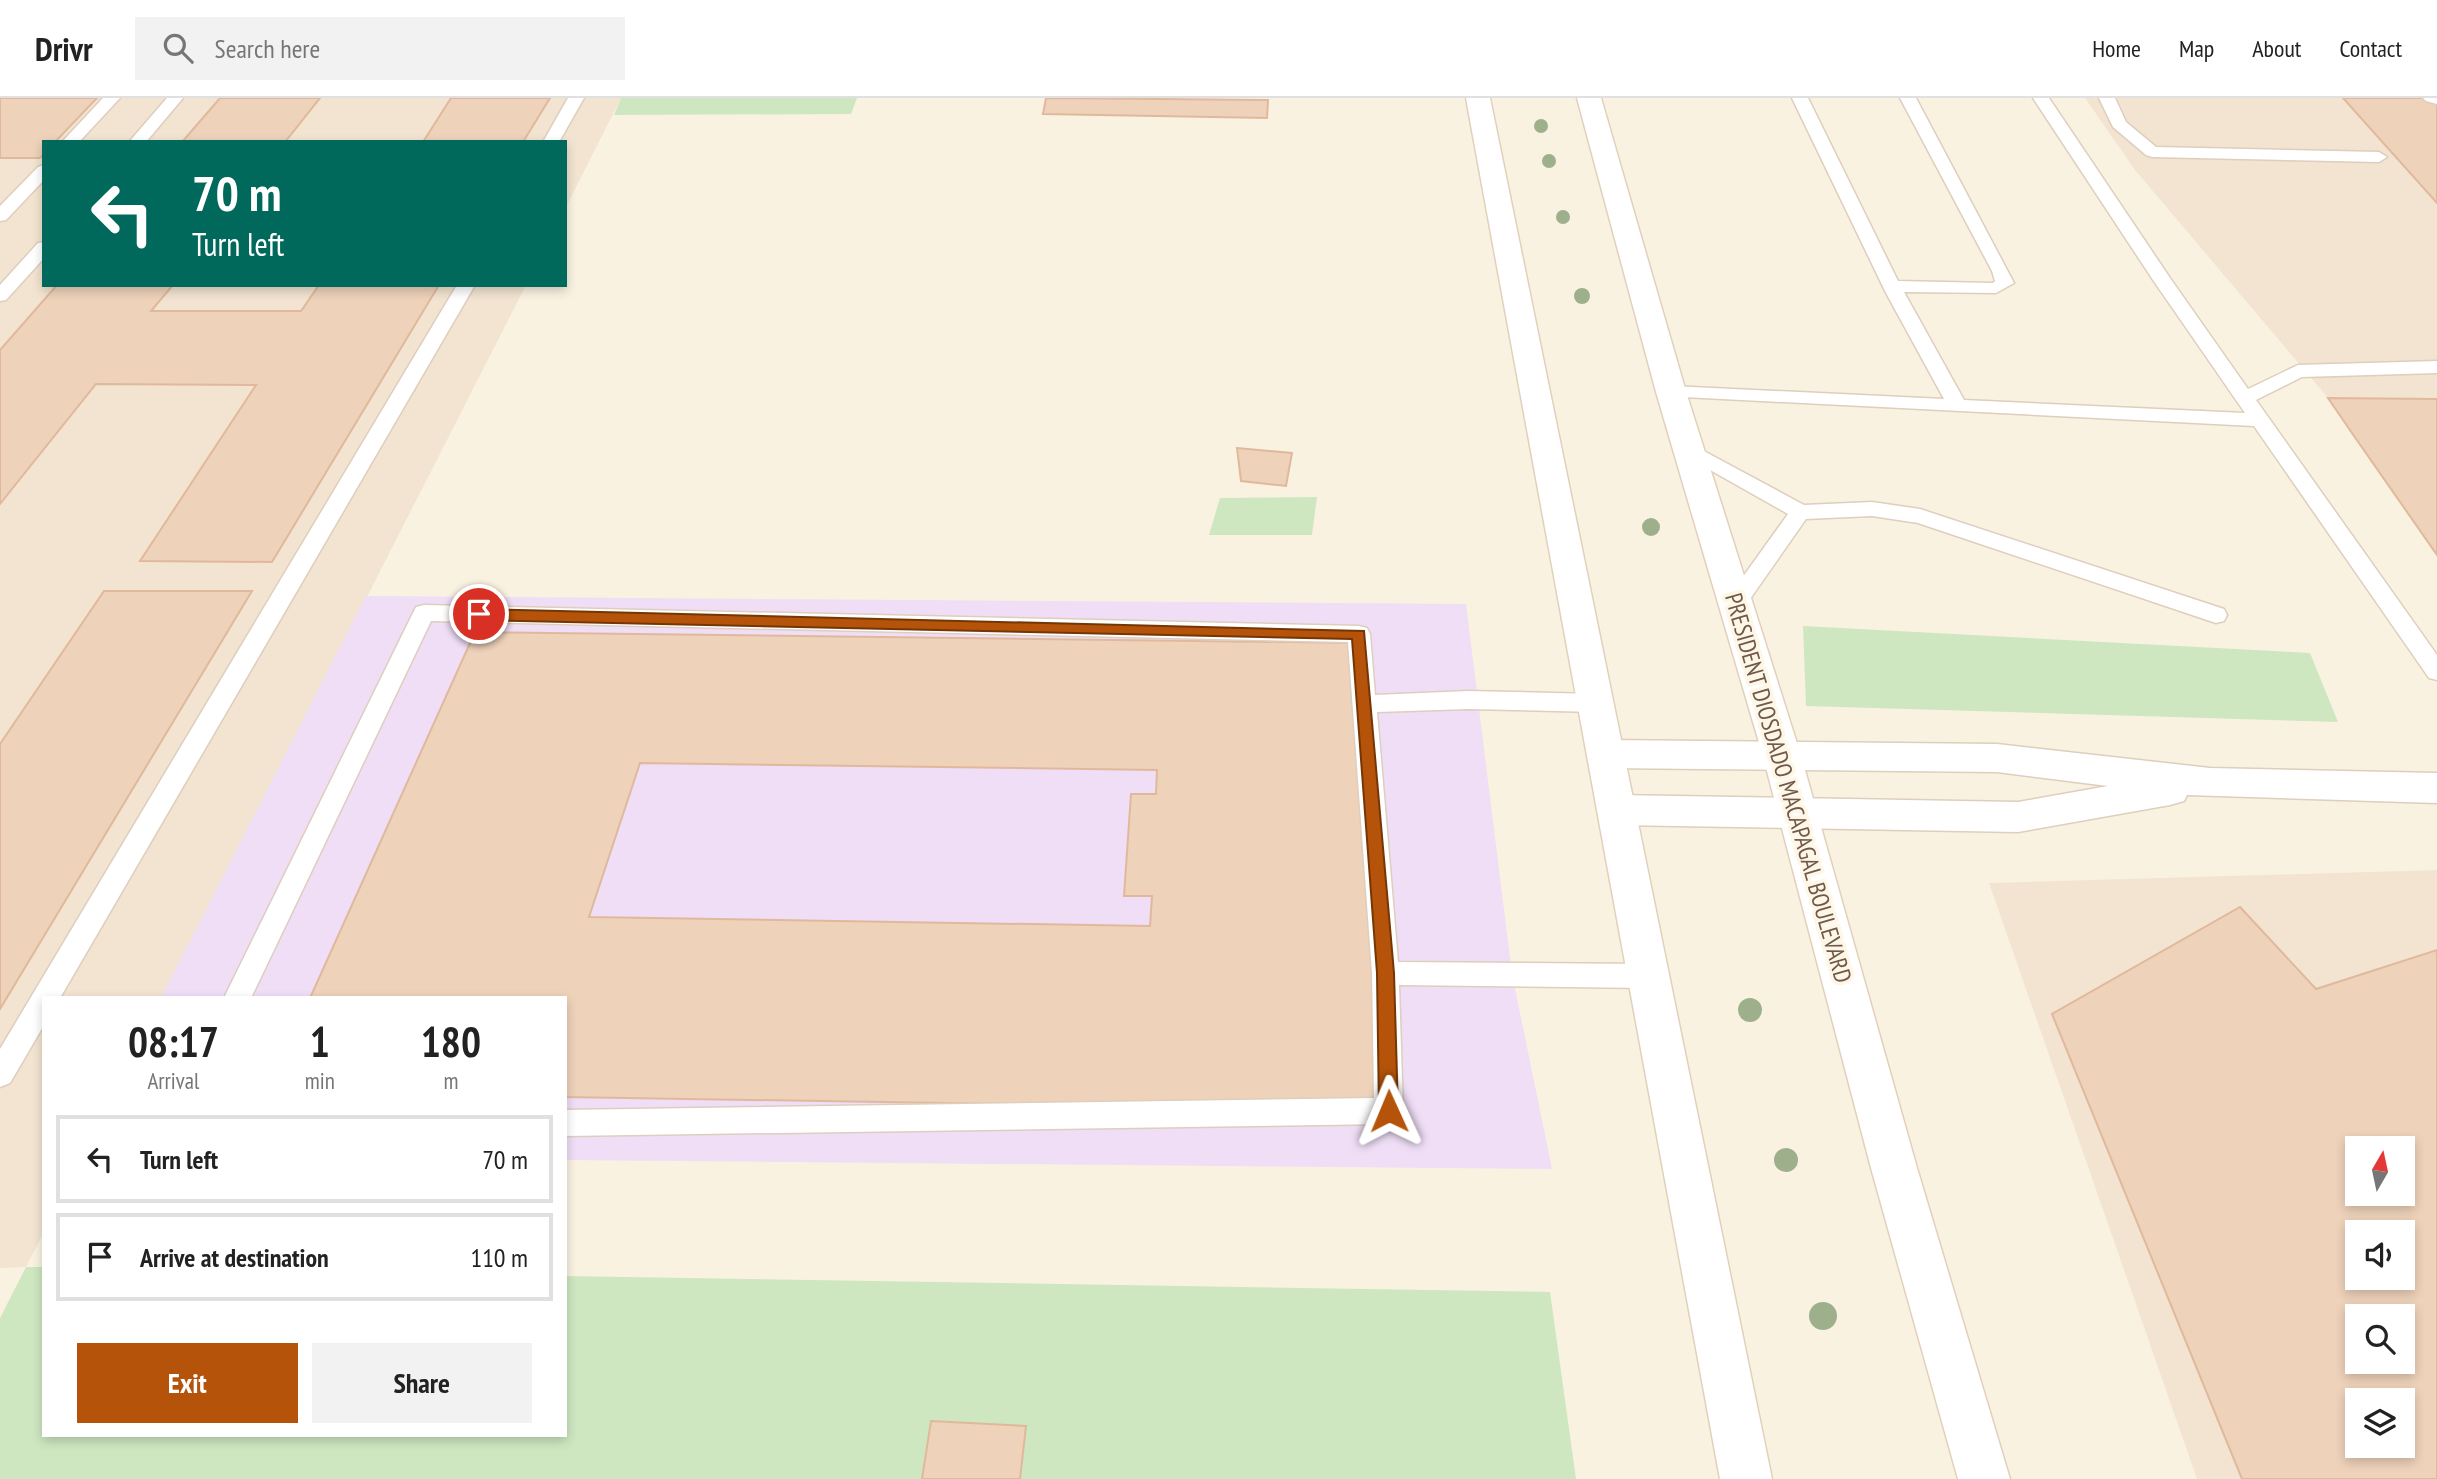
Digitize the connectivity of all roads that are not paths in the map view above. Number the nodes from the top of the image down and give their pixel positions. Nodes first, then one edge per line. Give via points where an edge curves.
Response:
1 (112, 98) edge
2 (175, 98) edge
3 (576, 98) edge
4 (1478, 98) edge
5 (1589, 98) edge
6 (1801, 98) edge
7 (1909, 98) edge
8 (2041, 98) edge
9 (2108, 98) edge
10 (2431, 98) edge
11 (2437, 99) edge
12 (72, 140) edge
13 (138, 140) edge
14 (552, 140) edge
15 (2379, 157) dead end
16 (42, 172) edge
17 (0, 216) edge
18 (42, 249) edge
19 (1892, 286) junction
20 (465, 287) edge
21 (0, 296) edge
22 (2437, 368) edge
23 (1671, 392) junction
24 (2246, 398) junction
25 (1958, 406) junction
26 (2260, 420) junction
27 (1687, 448) junction
28 (1800, 512) junction
29 (1735, 604) junction
30 (2216, 615) dead end
31 (2437, 672) edge
32 (1596, 703) junction
33 (1365, 704) junction
34 (1606, 754) junction
35 (1782, 757) junction
36 (2210, 783) junction
37 (2437, 788) edge
38 (1617, 810) junction
39 (1798, 813) junction
40 (1385, 973) junction
41 (1648, 976) junction
42 (46, 996) edge
43 (238, 996) edge
44 (42, 1002) edge
45 (0, 1074) edge
46 (567, 1123) edge
47 (1746, 1479) edge
48 (1984, 1479) edge

1 - 12 lane
2 - 13 lane
3 - 14 lane
4 - 32 main road
5 - 23 main road, PRESIDENT DIOSDADO MACAPAGAL BOULEVARD
6 - 19 lane
7 - 19 lane via 2005,283 1996,288
8 - 24 lane
9 - 15 lane via 2119,124 2152,152
10 - 11 lane
16 - 17 lane
18 - 21 lane
19 - 25 lane
20 - 42 lane
22 - 24 lane via 2298,371
23 - 25 lane
23 - 27 main road, PRESIDENT DIOSDADO MACAPAGAL BOULEVARD
24 - 26 lane
25 - 26 lane
26 - 31 lane
27 - 28 lane
27 - 29 main road, PRESIDENT DIOSDADO MACAPAGAL BOULEVARD
28 - 29 lane
28 - 30 lane via 1872,509 1920,516
29 - 35 main road, PRESIDENT DIOSDADO MACAPAGAL BOULEVARD
32 - 33 lane via 1468,700
32 - 34 main road
33 - 40 lane
33 - 43 lane via 1359,634 424,613
34 - 35 main road
34 - 38 main road
35 - 36 main road via 1997,758
35 - 39 main road, PRESIDENT DIOSDADO MACAPAGAL BOULEVARD
36 - 37 main road
36 - 39 main road via 2018,817
38 - 39 main road
38 - 41 main road
39 - 48 main road, PRESIDENT DIOSDADO MACAPAGAL BOULEVARD
40 - 41 lane
40 - 46 lane via 1389,1111
41 - 47 main road
44 - 45 lane

